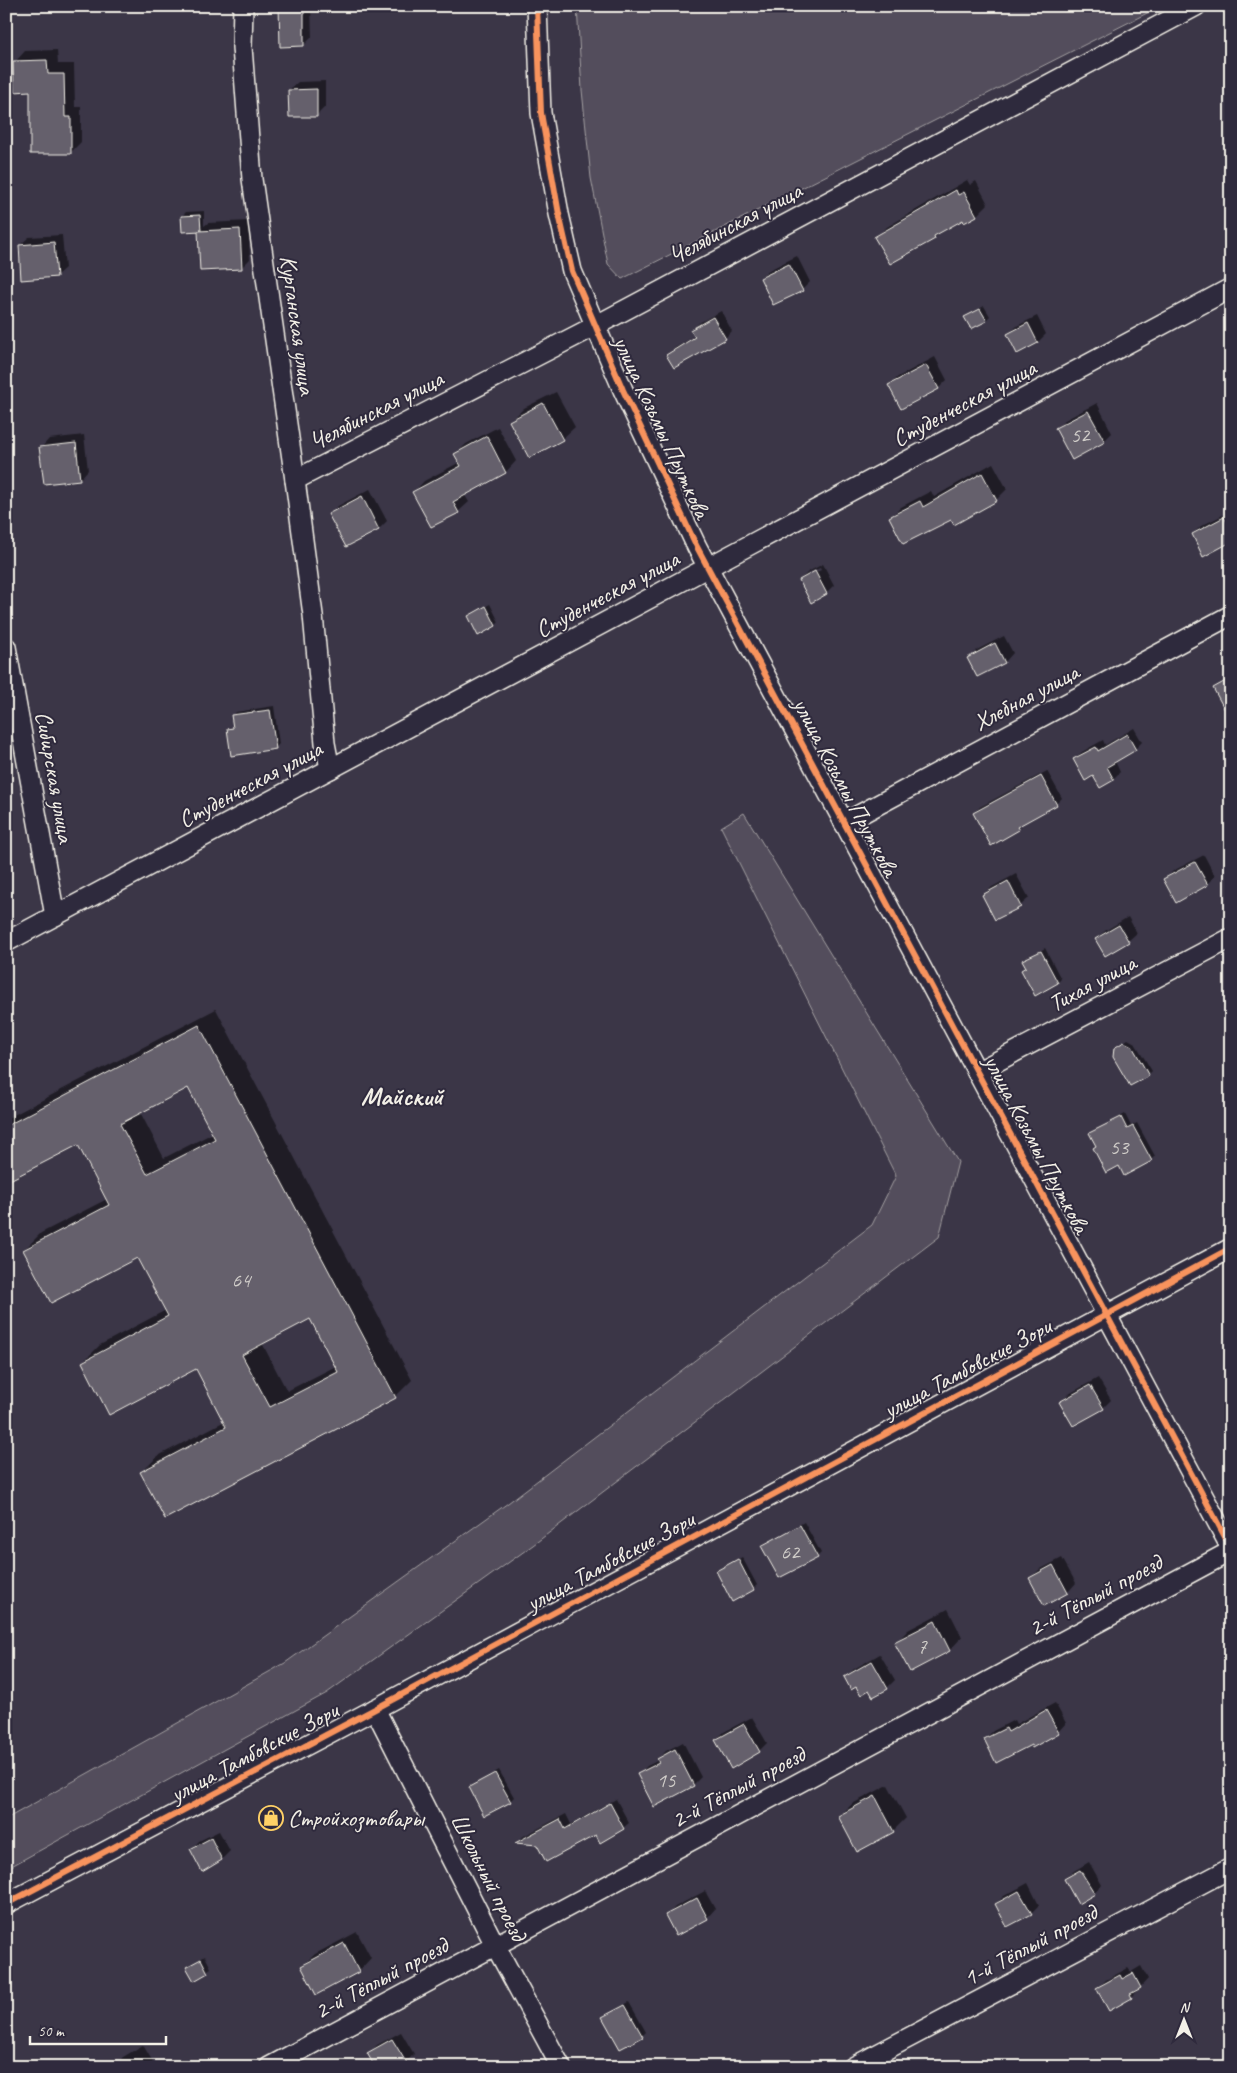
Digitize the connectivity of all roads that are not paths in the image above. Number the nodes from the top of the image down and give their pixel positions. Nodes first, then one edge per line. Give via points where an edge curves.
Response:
1 (243, 6) edge
2 (537, 6) edge
3 (1196, 6) edge
4 (1231, 288) edge
5 (595, 326) junction
6 (295, 480) junction
7 (708, 568) junction
8 (1231, 615) edge
9 (6, 647) edge
10 (330, 769) junction
11 (844, 822) junction
12 (55, 916) junction
13 (1231, 938) edge
14 (6, 942) edge
15 (977, 1072) junction
16 (1231, 1248) edge
17 (1106, 1314) junction
18 (1231, 1550) edge
19 (376, 1709) junction
20 (1231, 1868) edge
21 (6, 1904) edge
22 (495, 1945) junction
23 (269, 2067) edge
24 (561, 2067) edge
25 (853, 2067) edge

1 - 6 street, Курганская улица via 242,47 252,179
2 - 5 street, улица Козьмы Пруткова via 541,113 559,214 572,270
3 - 5 street, Челябинская улица
4 - 7 street, Студенческая улица
5 - 6 street, Челябинская улица
5 - 7 street, улица Козьмы Пруткова
6 - 10 street, Курганская улица
7 - 10 street, Студенческая улица
7 - 11 street, улица Козьмы Пруткова
8 - 11 street, Хлебная улица
9 - 12 street, Сибирская улица
10 - 12 street, Студенческая улица
11 - 15 street, улица Козьмы Пруткова
12 - 14 street, Студенческая улица
13 - 15 street, Тихая улица
15 - 17 street, улица Козьмы Пруткова
16 - 17 street, улица Тамбовские Зори
17 - 18 street, улица Козьмы Пруткова
17 - 19 street, улица Тамбовские Зори
18 - 22 street, 2-й Тёплый проезд
19 - 21 street, улица Тамбовские Зори
19 - 22 street, Школьный проезд
20 - 25 street, 1-й Тёплый проезд
22 - 23 street, 2-й Тёплый проезд
22 - 24 street, Школьный проезд

